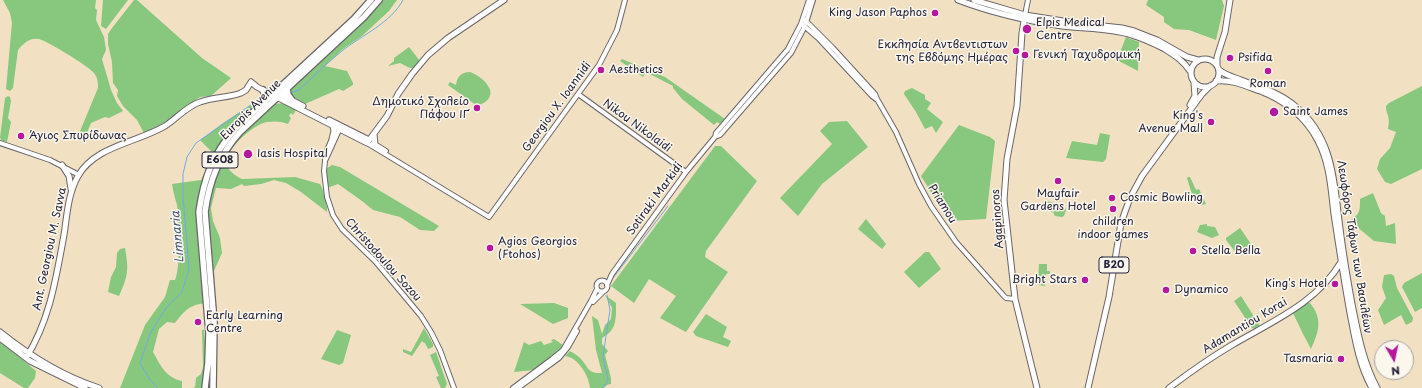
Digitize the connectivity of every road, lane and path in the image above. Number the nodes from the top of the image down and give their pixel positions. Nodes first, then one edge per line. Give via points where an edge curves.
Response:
1 (371, 0) edge
2 (379, 0) edge
3 (504, 0) edge
4 (625, 0) edge
5 (809, 0) edge
6 (814, 0) edge
7 (958, 0) edge
8 (974, 0) edge
9 (1028, 0) edge
10 (1230, 0) edge
11 (1025, 17) junction
12 (804, 22) junction
13 (813, 33) junction
14 (801, 34) junction
15 (1224, 35) junction
16 (1206, 58) junction
17 (1198, 60) junction
18 (1218, 68) junction
19 (1190, 71) junction
20 (1216, 81) junction
21 (251, 82) junction
22 (1194, 83) junction
23 (1210, 86) junction
24 (287, 89) junction
25 (263, 90) junction
26 (277, 94) junction
27 (578, 94) junction
28 (291, 99) junction
29 (877, 99) junction
30 (393, 102) junction
31 (264, 103) junction
32 (339, 127) junction
33 (374, 133) junction
34 (715, 137) junction
35 (332, 139) joint
36 (367, 141) junction
37 (0, 143) edge
38 (375, 144) junction
39 (1162, 148) junction
40 (325, 161) junction
41 (62, 165) junction
42 (686, 172) junction
43 (79, 175) junction
44 (421, 175) junction
45 (71, 190) junction
46 (1340, 262) junction
47 (612, 274) junction
48 (1344, 274) junction
49 (1331, 276) junction
50 (602, 281) junction
51 (607, 285) junction
52 (596, 289) junction
53 (602, 292) junction
54 (1015, 298) junction
55 (0, 332) edge
56 (0, 338) edge
57 (29, 357) junction
58 (85, 388) edge
59 (99, 388) edge
60 (205, 388) edge
61 (213, 388) edge
62 (454, 388) edge
63 (513, 388) edge
64 (518, 388) edge
65 (1037, 388) edge
66 (1088, 388) edge
67 (1169, 388) edge
68 (1372, 388) edge
69 (1377, 388) edge

1 - 26 highway, Europis Avenue / E608
2 - 24 highway, Europis Avenue / E608
3 - 30 main road via 437,47 412,74
4 - 27 street, Georgiou X. Ioannidi via 610,45
5 - 12 street, Sotiraki Markidi
6 - 12 street, Sotiraki Markidi
7 - 11 main road via 976,7
8 - 11 main road
9 - 11 street, Agapinoros
10 - 15 main road
11 - 17 main road via 1122,28 1157,40 1188,58
11 - 19 main road via 1062,26 1131,35 1150,42 1180,59
11 - 54 main road, Agapinoros via 1017,106 1007,159 1004,200
12 - 13 street, Priamou
12 - 14 street, Sotiraki Markidi
12 - 29 street, Priamou via 833,48
12 - 34 street, Sotiraki Markidi via 788,49
13 - 14 street via 806,31
13 - 29 street, Priamou
14 - 34 street, Sotiraki Markidi via 783,63 720,135
15 - 16 main road via 1217,51
15 - 18 main road via 1217,57
16 - 17 main road
16 - 18 main road via 1213,61
17 - 19 main road
18 - 20 main road via 1219,76
18 - 48 main road, Λεωφόρος Τάφων των Βασιλέων via 1230,76 1272,91 1288,100 1315,127 1325,145 1331,165
19 - 22 main road, B20
20 - 23 main road, B20
20 - 46 main road, Λεωφόρος Τάφων των Βασιλέων via 1230,81 1277,99 1292,109 1312,130 1328,168
21 - 25 main road
21 - 26 main road
21 - 43 main road, Ant. Georgiou M. Savva via 241,93 197,103 158,129 102,153 89,162
22 - 23 main road via 1203,87
22 - 39 main road, B20 via 1193,101
23 - 39 main road, B20
24 - 26 highway, Europis Avenue / E608
24 - 28 highway
25 - 26 main road
25 - 31 highway via 266,98
26 - 28 main road
26 - 31 highway, Europis Avenue / E608
26 - 32 main road
26 - 61 highway, Europis Avenue / E608 via 231,142 215,170 207,197 205,212 214,322
27 - 42 street, Nikou Nikolaidi
27 - 44 street, Georgiou X. Ioannidi via 489,217
28 - 32 main road
29 - 54 street, Priamou via 896,132 931,206 956,242 1004,296
30 - 33 main road via 387,116
30 - 36 main road
31 - 60 highway, Europis Avenue / E608 via 226,140 210,166 201,194 199,225 209,333
32 - 35 main road via 334,130
32 - 36 main road
32 - 40 street, Christodoulou Sozou
33 - 36 main road
33 - 38 main road
34 - 42 street, Sotiraki Markidi
35 - 40 street, Christodoulou Sozou
36 - 38 street
36 - 44 street
37 - 41 street
38 - 44 street
39 - 66 main road, B20 via 1134,189 1122,218 1109,297
40 - 62 street, Christodoulou Sozou via 325,190 335,219 375,261 421,316 435,340
41 - 43 street
41 - 45 main road via 69,176
42 - 47 street, Sotiraki Markidi
43 - 45 main road, Ant. Georgiou M. Savva
45 - 57 main road, Ant. Georgiou M. Savva via 48,312
46 - 48 main road, Λεωφόρος Τάφων των Βασιλέων
46 - 49 main road, Adamantiou Korai
47 - 50 street, Sotiraki Markidi
47 - 51 street, Sotiraki Markidi
48 - 49 main road
48 - 68 main road, Λεωφόρος Τάφων των Βασιλέων via 1358,352
48 - 69 main road, Λεωφόρος Τάφων των Βασιλέων via 1360,345
49 - 67 main road, Adamantiou Korai via 1303,303 1202,364
50 - 51 street
50 - 52 street via 597,283
51 - 53 street via 607,289
52 - 53 street
52 - 63 street via 592,301 563,350
53 - 64 street via 565,353
54 - 65 main road, Agapinoros
55 - 57 main road
56 - 57 main road
57 - 58 main road
57 - 59 main road

